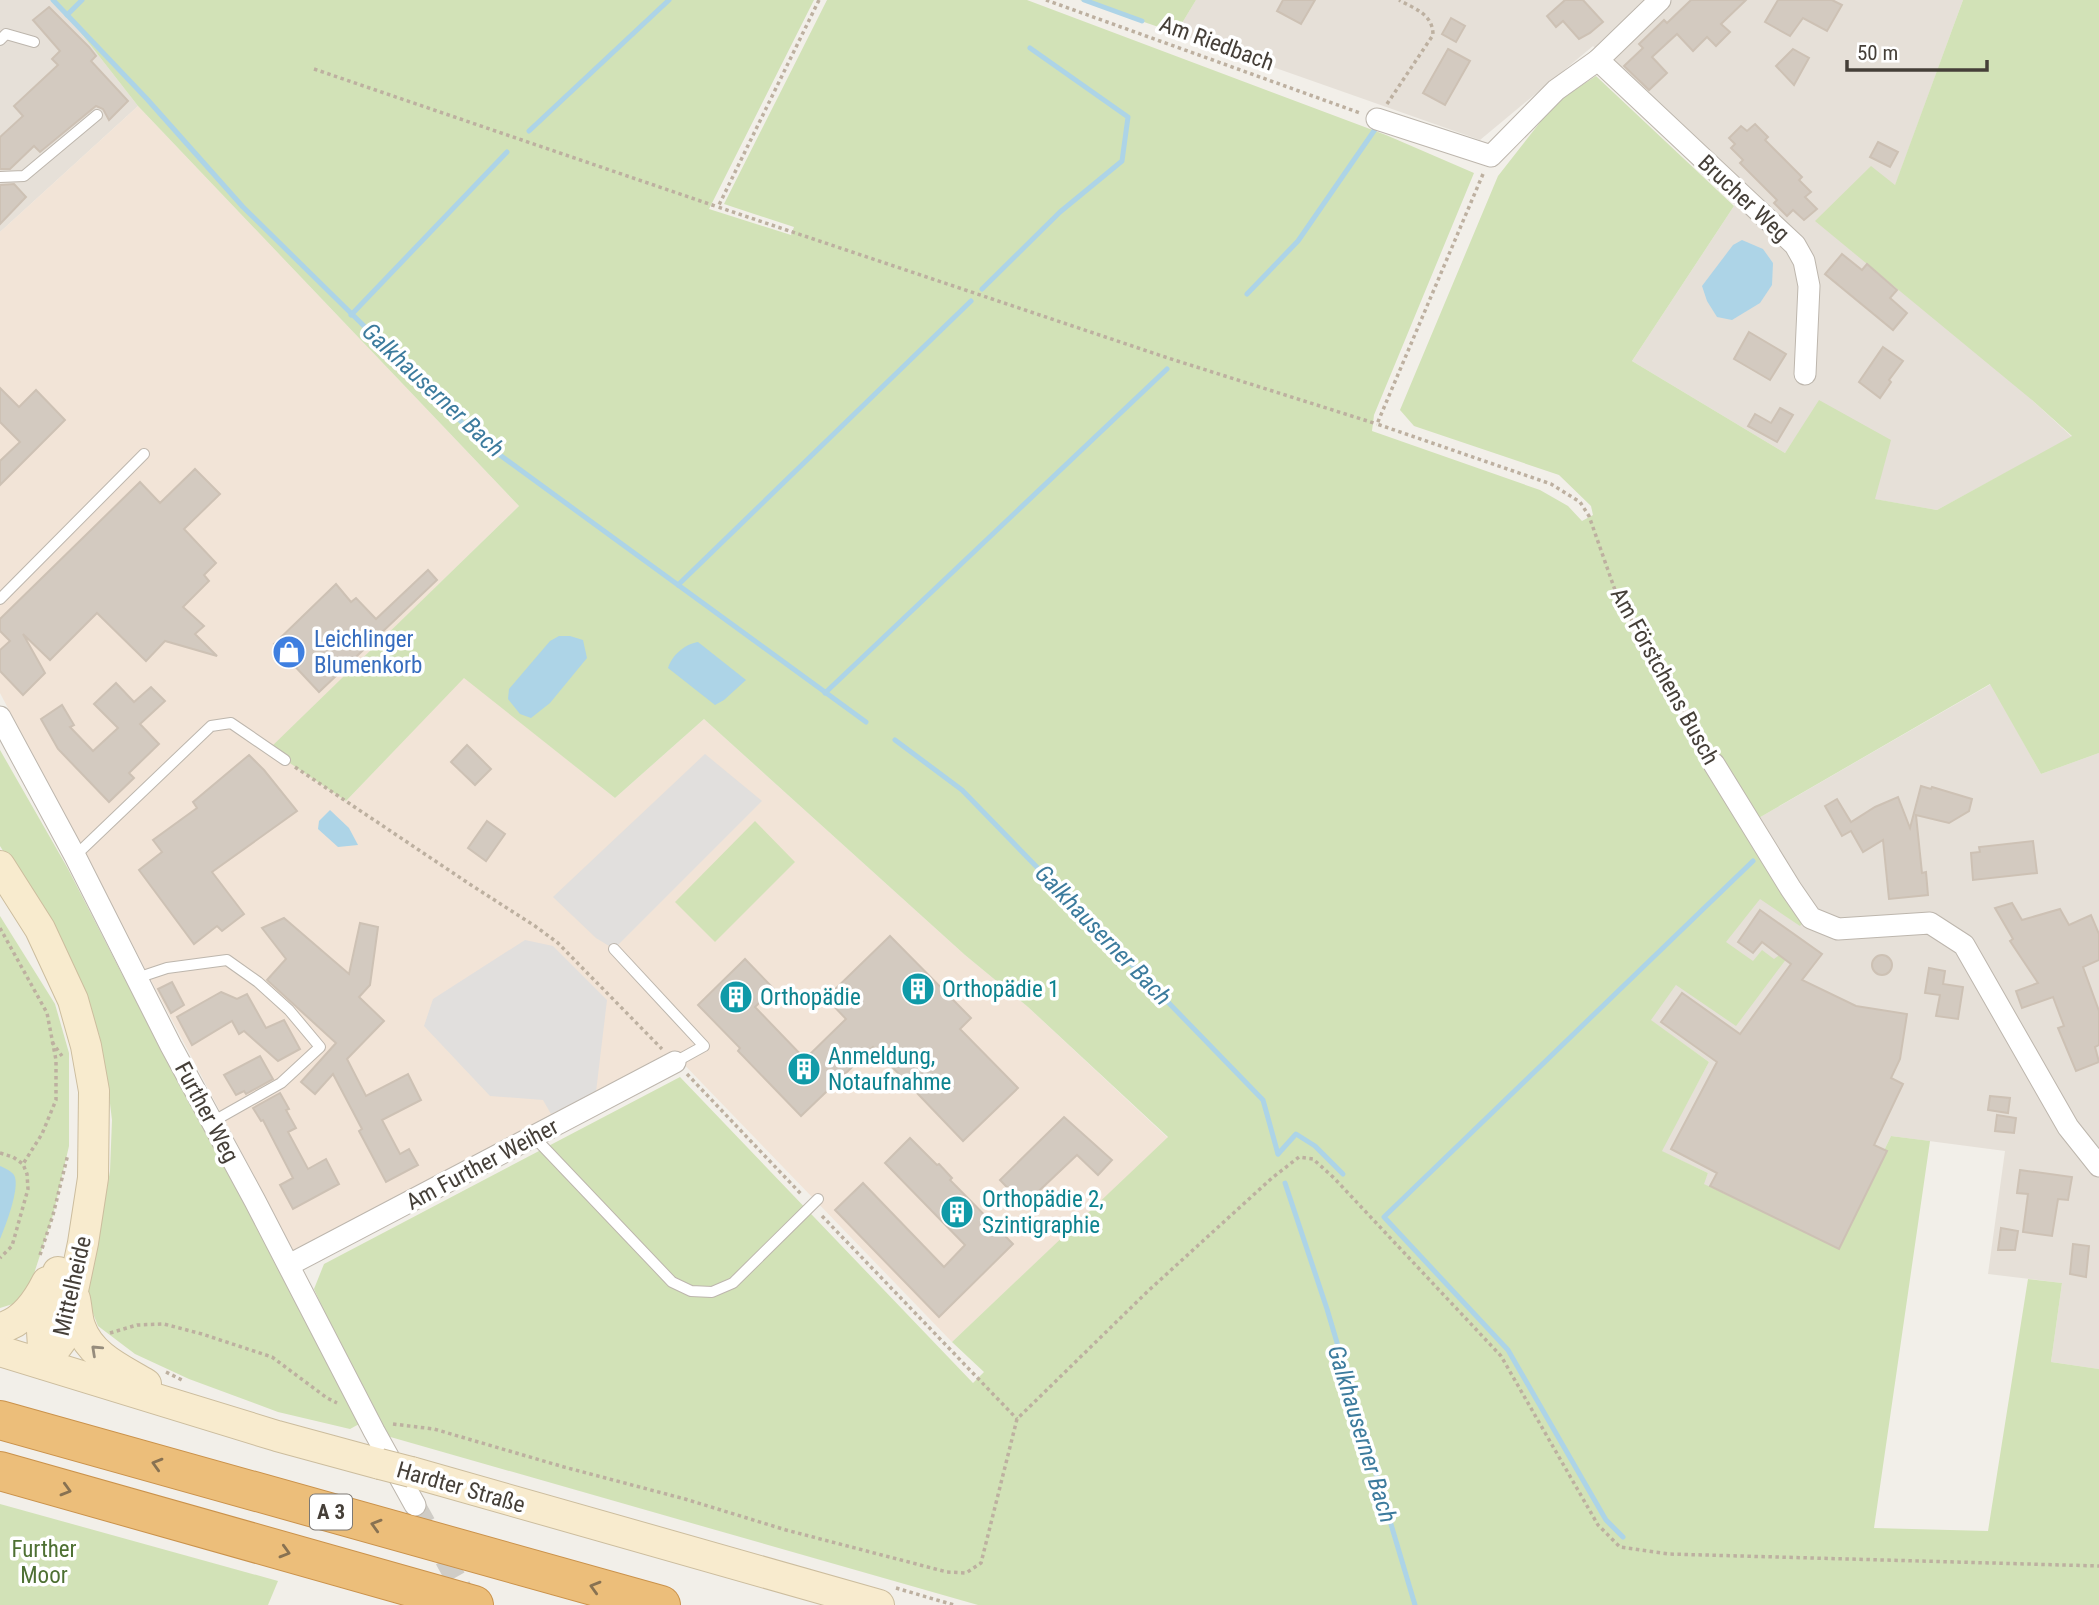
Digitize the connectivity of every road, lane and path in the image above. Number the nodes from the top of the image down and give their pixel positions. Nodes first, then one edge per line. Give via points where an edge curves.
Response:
1 (819, 0) edge
2 (1046, 0) edge
3 (1399, 0) edge
4 (1660, 0) edge
5 (0, 40) edge
6 (34, 42) dead end
7 (1598, 60) junction
8 (314, 69) dead end
9 (97, 115) dead end
10 (1377, 119) junction
11 (1490, 156) junction
12 (0, 177) edge
13 (718, 207) junction
14 (1805, 374) dead end
15 (1377, 424) junction
16 (144, 454) dead end
17 (0, 599) edge
18 (0, 718) edge
19 (285, 760) dead end
20 (1714, 764) joint
21 (75, 856) junction
22 (0, 866) edge
23 (0, 928) edge
24 (614, 949) dead end
25 (137, 978) junction
26 (52, 1042) junction
27 (675, 1062) joint
28 (64, 1067) dead end
29 (212, 1122) junction
30 (535, 1138) junction
31 (82, 1139) junction
32 (0, 1153) edge
33 (23, 1164) junction
34 (2099, 1166) edge
35 (818, 1199) dead end
36 (69, 1234) junction
37 (0, 1258) edge
38 (38, 1260) dead end
39 (289, 1265) junction
40 (74, 1289) junction
41 (0, 1328) edge
42 (86, 1340) junction
43 (0, 1351) edge
44 (44, 1364) junction
45 (196, 1410) junction
46 (367, 1417) junction
47 (0, 1420) edge
48 (0, 1471) edge
49 (415, 1505) tunnel mouth
50 (2099, 1566) edge
51 (474, 1605) edge
52 (661, 1605) edge
53 (879, 1605) edge

1 - 13 path
2 - 10 path, Am Riedbach
3 - 10 path via 1426,16 1433,35
4 - 7 street
5 - 6 lane via 6,34
7 - 11 street via 1556,90
7 - 14 street, Brucher Weg via 1795,245 1809,286
8 - 13 path, Am Förstchens Busch
9 - 12 lane via 24,176
10 - 11 street
11 - 15 path
13 - 15 path, Am Förstchens Busch
15 - 20 path, Am Förstchens Busch via 1550,484 1580,502 1616,593
16 - 17 lane
18 - 21 street, Further Weg
19 - 21 lane via 231,723 211,726
20 - 34 street, Am Förstchens Busch via 1811,918 1838,929 1930,923 1964,945 2068,1127
21 - 25 street, Further Weg
22 - 31 main road, Mittelheide via 40,929 73,1000 94,1091
23 - 26 path via 47,1013
24 - 27 lane via 704,1046
25 - 29 street, Further Weg
25 - 29 lane via 167,968 227,960 289,1010 320,1047 281,1083
26 - 28 path
26 - 33 path via 56,1100
27 - 30 street, Am Further Weiher
29 - 39 street, Further Weg
30 - 35 lane via 672,1283 691,1291 712,1292 733,1283
30 - 39 street, Am Further Weiher
31 - 36 main road, Mittelheide
31 - 38 path
31 - 40 main road, Mittelheide via 93,1178
32 - 33 path
33 - 37 path via 28,1189 12,1246
36 - 41 main road via 39,1298 26,1313
36 - 44 main road, Mittelheide via 42,1331
39 - 46 street, Further Weg
40 - 42 main road
40 - 44 main road, Mittelheide via 64,1338
45 -> 42 main road via 114,1364
42 - 46 path via 137,1325 164,1324 202,1334 272,1357 327,1398
43 - 44 main road, Hardter Straße
44 - 45 main road, Hardter Straße
45 - 53 main road, Hardter Straße, bridge
46 - 49 street, Further Weg
46 - 50 path via 434,1429 786,1530 966,1573 981,1563 1017,1419 1148,1291 1299,1157 1313,1159 1334,1178 1501,1356 1598,1525 1620,1547 1682,1555
52 -> 47 highway, A 3
48 -> 51 highway, A 3

